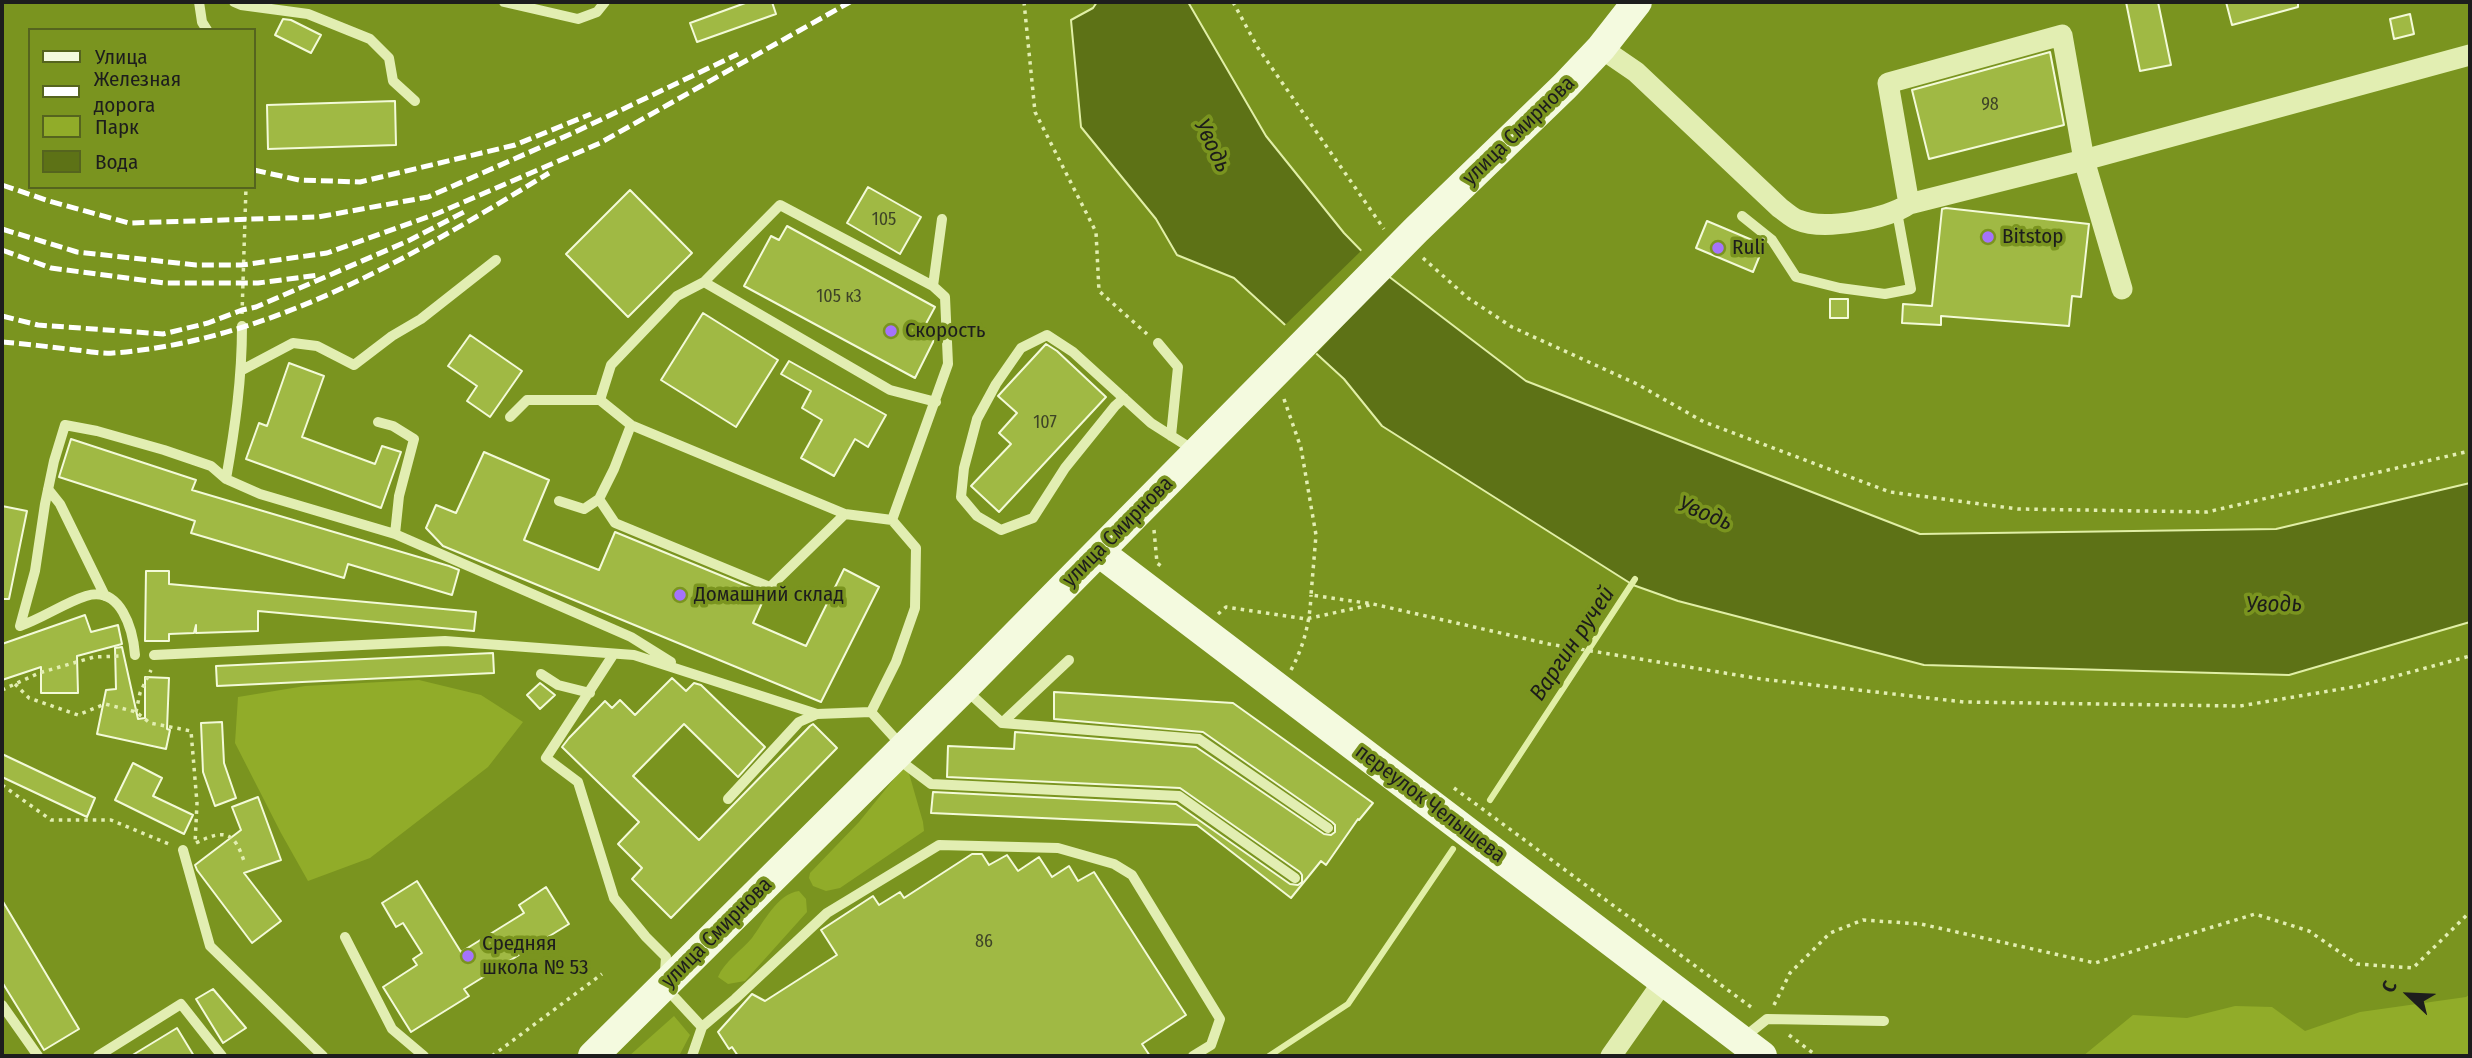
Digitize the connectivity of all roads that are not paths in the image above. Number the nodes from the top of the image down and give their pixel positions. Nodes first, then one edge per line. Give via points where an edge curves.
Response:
1 (199, 2) edge
2 (234, 2) edge
3 (504, 2) edge
4 (605, 2) edge
5 (1637, 2) edge
6 (206, 28) edge
7 (1601, 48) junction
8 (2470, 55) edge
9 (415, 101) dead end
10 (2084, 160) junction
11 (1903, 208) junction
12 (1742, 216) dead end
13 (942, 219) dead end
14 (496, 260) dead end
15 (704, 282) junction
16 (933, 286) junction
17 (2122, 289) dead end
18 (242, 326) road end
19 (1158, 343) road end
20 (242, 370) junction
21 (1124, 398) junction
22 (600, 400) junction
23 (936, 401) junction
24 (510, 417) dead end
25 (378, 422) dead end
26 (631, 425) junction
27 (1171, 436) junction
28 (1198, 453) junction
29 (226, 480) junction
30 (48, 489) junction
31 (599, 499) junction
32 (559, 501) dead end
33 (845, 513) junction
34 (892, 520) junction
35 (395, 534) junction
36 (1099, 552) junction
37 (105, 596) junction
38 (135, 655) road end
39 (154, 655) road end
40 (613, 655) junction
41 (1069, 660) dead end
42 (685, 670) junction
43 (541, 674) dead end
44 (964, 688) junction
45 (590, 694) junction
46 (871, 712) junction
47 (817, 714) junction
48 (1002, 723) junction
49 (900, 753) junction
50 (728, 799) dead end
51 (1328, 828) dead end
52 (183, 850) road end
53 (1295, 877) dead end
54 (345, 937) dead end
55 (1663, 982) junction
56 (664, 986) junction
57 (2, 1005) edge
58 (1884, 1021) dead end
59 (702, 1027) junction
60 (1751, 1048) edge
61 (38, 1056) edge
62 (98, 1056) edge
63 (222, 1056) edge
64 (323, 1056) edge
65 (425, 1056) edge
66 (593, 1056) edge
67 (692, 1056) edge
68 (1193, 1056) edge
69 (1611, 1056) edge

1 - 6 lane
2 - 9 lane via 309,14 370,39 388,58 393,81
3 - 4 lane via 578,19 597,12
5 - 7 main road, улица Смирнова
7 - 11 street via 1636,72 1798,220 1820,225
7 - 28 main road, улица Смирнова via 1420,244
8 - 10 street
10 - 11 street
10 - 11 street via 2062,35 1888,83
10 - 17 street
11 - 12 lane via 1911,289 1885,294 1796,277 1772,240
13 - 16 lane
14 - 20 lane via 354,365 317,346 293,343
15 - 16 lane via 780,205
15 - 22 lane via 677,296 611,365
15 - 23 lane via 890,390
16 - 23 lane via 945,296 948,364
18 - 20 lane
19 - 27 lane via 1178,368
20 - 29 lane
21 - 21 lane via 1047,335 1021,348 977,419 961,497 977,516 1001,530 1033,518 1065,468
21 - 27 lane
22 - 24 lane via 527,400
22 - 26 lane
23 - 34 lane
25 - 35 lane via 414,439 399,496
26 - 31 lane
26 - 33 lane
27 - 28 lane
28 - 36 main road, улица Смирнова
29 - 30 lane via 211,466 65,425
29 - 35 lane
30 - 37 lane via 60,504
30 - 37 lane via 35,571 20,626 88,595
31 - 32 lane via 584,509
31 - 33 lane via 615,523 770,587
33 - 34 lane
34 - 46 lane via 916,548 915,608 896,662
35 - 42 lane via 631,637
36 - 44 main road, улица Смирнова
36 - 55 main road, переулок Челышева via 1210,617 1284,673
37 - 38 lane via 117,603 130,624
39 - 40 lane via 445,641
40 - 42 lane via 634,655
40 - 45 lane
41 - 48 lane
42 - 47 lane
43 - 45 lane via 558,685
44 - 48 lane
44 - 49 main road, улица Смирнова
45 - 56 lane via 546,758 578,782 614,898 666,957
46 - 47 lane
46 - 49 lane
47 - 50 lane via 799,722
48 - 51 lane via 1199,739
49 - 53 lane via 907,768 931,784 1179,796
49 - 56 main road, улица Смирнова
52 - 64 lane via 210,946
54 - 65 lane via 393,1029
55 - 60 main road, переулок Челышева
55 - 69 street
56 - 59 lane
56 - 66 main road, улица Смирнова
57 - 61 lane
58 - 60 lane via 1767,1019
59 - 67 lane
59 - 68 lane via 827,914 939,845 1058,848 1114,864 1132,875 1220,1019 1211,1045
62 - 63 lane via 181,1004

